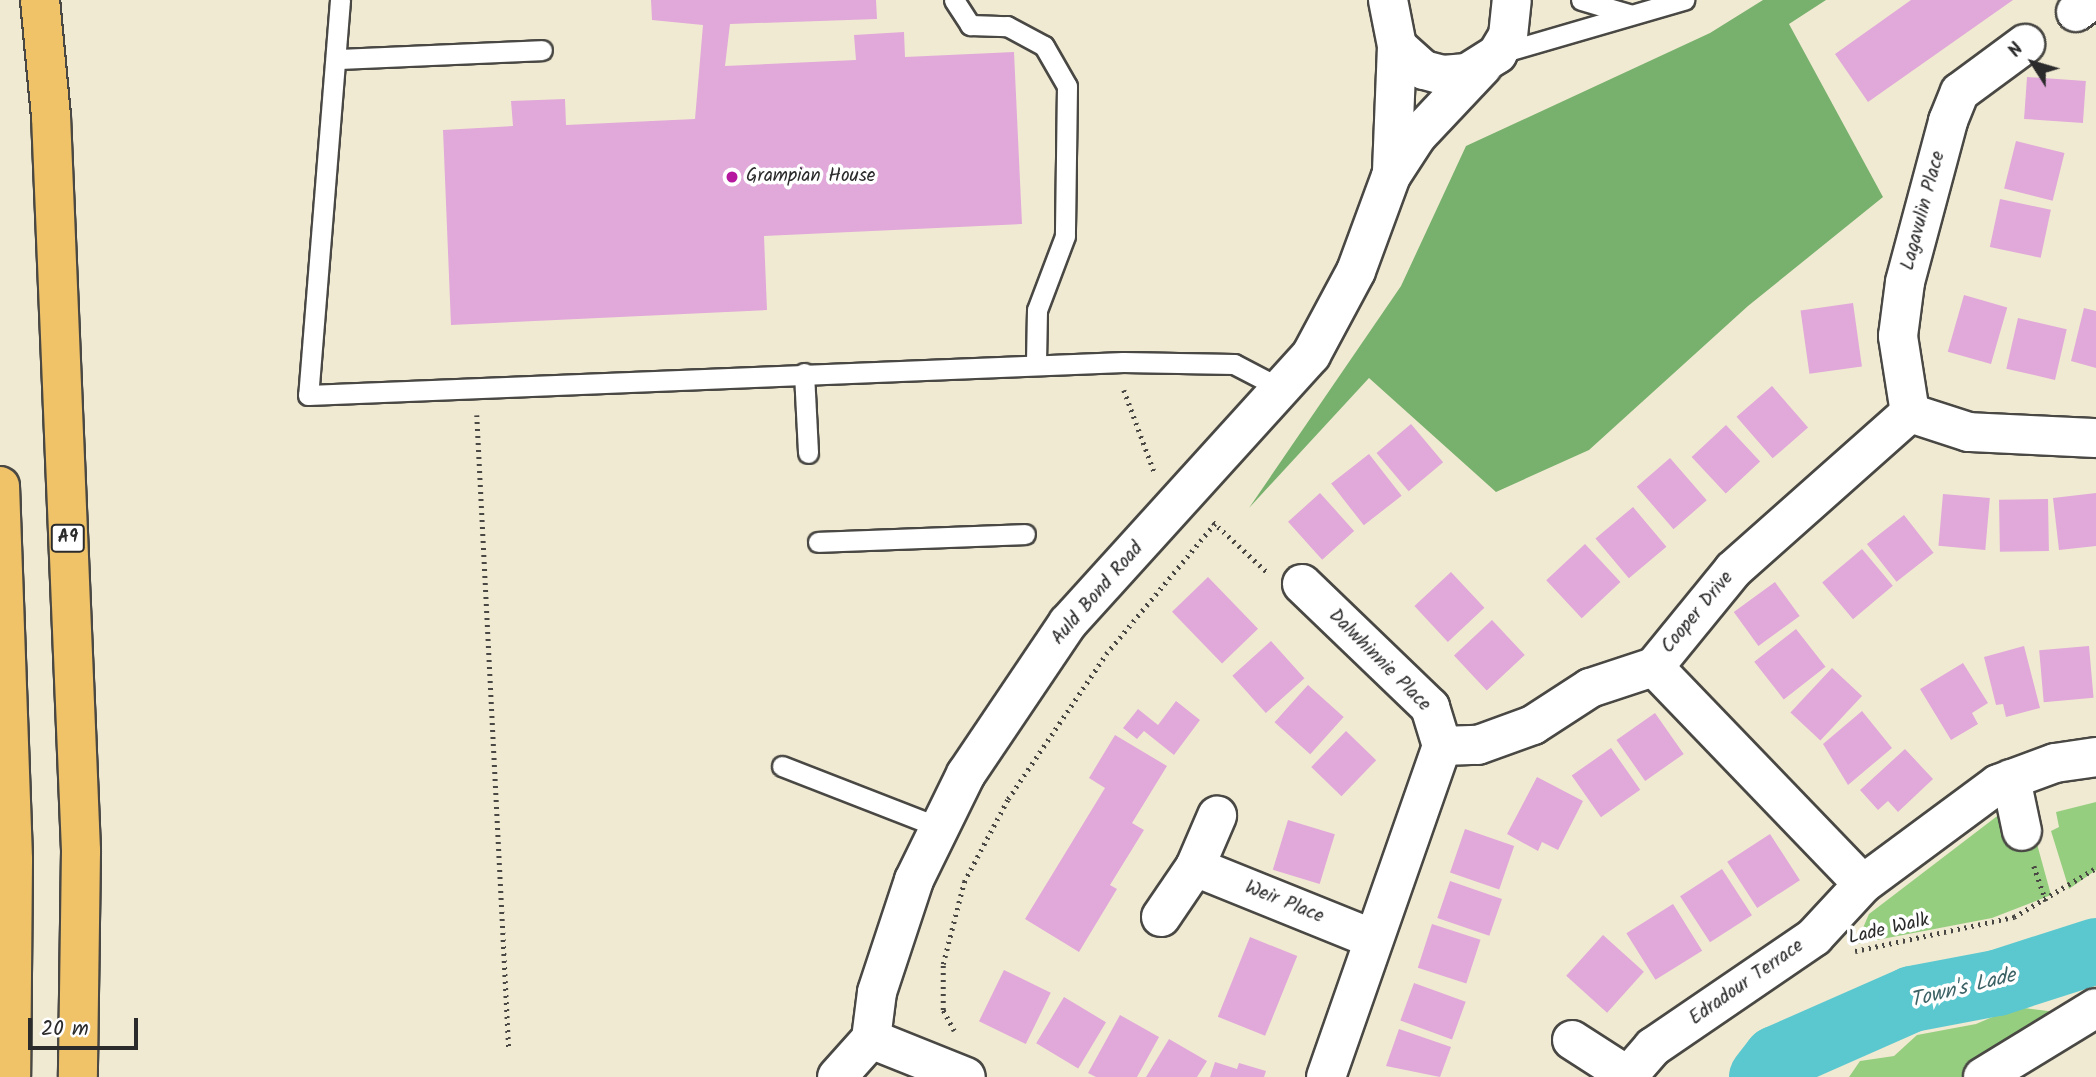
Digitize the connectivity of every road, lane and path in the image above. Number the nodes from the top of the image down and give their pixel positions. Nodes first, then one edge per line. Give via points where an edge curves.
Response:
1 (40, 0) edge
2 (340, 0) edge
3 (954, 0) edge
4 (1512, 0) edge
5 (1581, 0) edge
6 (1684, 0) edge
7 (1629, 14) junction
8 (1385, 18) edge
9 (2025, 44) dead end
10 (542, 50) dead end
11 (337, 59) junction
12 (1490, 60) junction
13 (1391, 176) junction
14 (1123, 362) junction
15 (1036, 363) junction
16 (804, 373) junction
17 (476, 387) junction
18 (1284, 390) junction
19 (1910, 413) junction
20 (2096, 438) edge
21 (808, 453) dead end
22 (0, 486) edge
23 (1178, 505) junction
24 (1215, 523) junction
25 (1026, 534) dead end
26 (818, 542) dead end
27 (1302, 584) joint
28 (1654, 667) junction
29 (1442, 746) junction
30 (2096, 757) edge
31 (782, 766) dead end
32 (2011, 779) junction
33 (1217, 816) dead end
34 (936, 826) junction
35 (2022, 831) dead end
36 (1195, 867) junction
37 (2096, 868) edge
38 (1863, 884) junction
39 (1161, 917) dead end
40 (1373, 939) junction
41 (1848, 952) dead end
42 (2096, 1008) edge
43 (871, 1039) junction
44 (1572, 1040) dead end
45 (509, 1050) dead end
46 (958, 1073) edge
47 (1628, 1076) edge
48 (11, 1077) edge
49 (78, 1077) edge
50 (836, 1077) edge
51 (1326, 1077) edge
52 (1983, 1077) edge

1 - 49 highway, A9 via 52,130 81,852
2 - 11 lane
3 - 15 lane via 970,25 1007,26 1044,46 1067,86 1065,236 1037,310
4 - 12 street, Auld Bond Road via 1508,36
5 - 7 lane
6 - 7 lane
7 - 12 lane
8 - 12 street, Auld Bond Road via 1424,70 1443,75
8 - 13 street, Auld Bond Road
9 - 19 street, Lagavulin Place via 1960,92 1948,121 1905,282 1898,336
10 - 11 lane
11 - 17 lane via 308,395
12 - 13 street, Auld Bond Road via 1417,136
13 - 18 street, Auld Bond Road via 1332,323
14 - 15 lane
14 - 18 lane via 1234,364
14 - 23 path via 1124,390 1160,489
15 - 16 lane
16 - 17 lane
16 - 21 lane
17 - 45 path
18 - 23 street, Auld Bond Road
19 - 20 street via 1969,432
19 - 28 street, Cooper Drive via 1733,570
22 - 48 highway via 13,860
23 - 24 path
23 - 34 street, Auld Bond Road via 1068,623
24 - 27 path via 1283,587
24 - 46 path via 1106,654 1008,799 964,882 943,964 943,1010 961,1044
25 - 26 lane
27 - 29 street, Dalwhinnie Place via 1430,707
28 - 29 street, Cooper Drive via 1590,688 1533,725 1478,745
28 - 38 street
29 - 40 street
30 - 32 street, Edradour Terrace
31 - 34 lane
32 - 35 street
32 - 38 street, Edradour Terrace
33 - 36 street
34 - 43 street, Auld Bond Road via 877,992
36 - 39 street
36 - 40 street, Weir Place
37 - 41 path, Lade Walk via 2014,917
38 - 47 street, Edradour Terrace via 1814,937 1653,1047
40 - 51 street
42 - 52 street
43 - 46 street
43 - 50 street
44 - 47 street, Edradour Terrace

